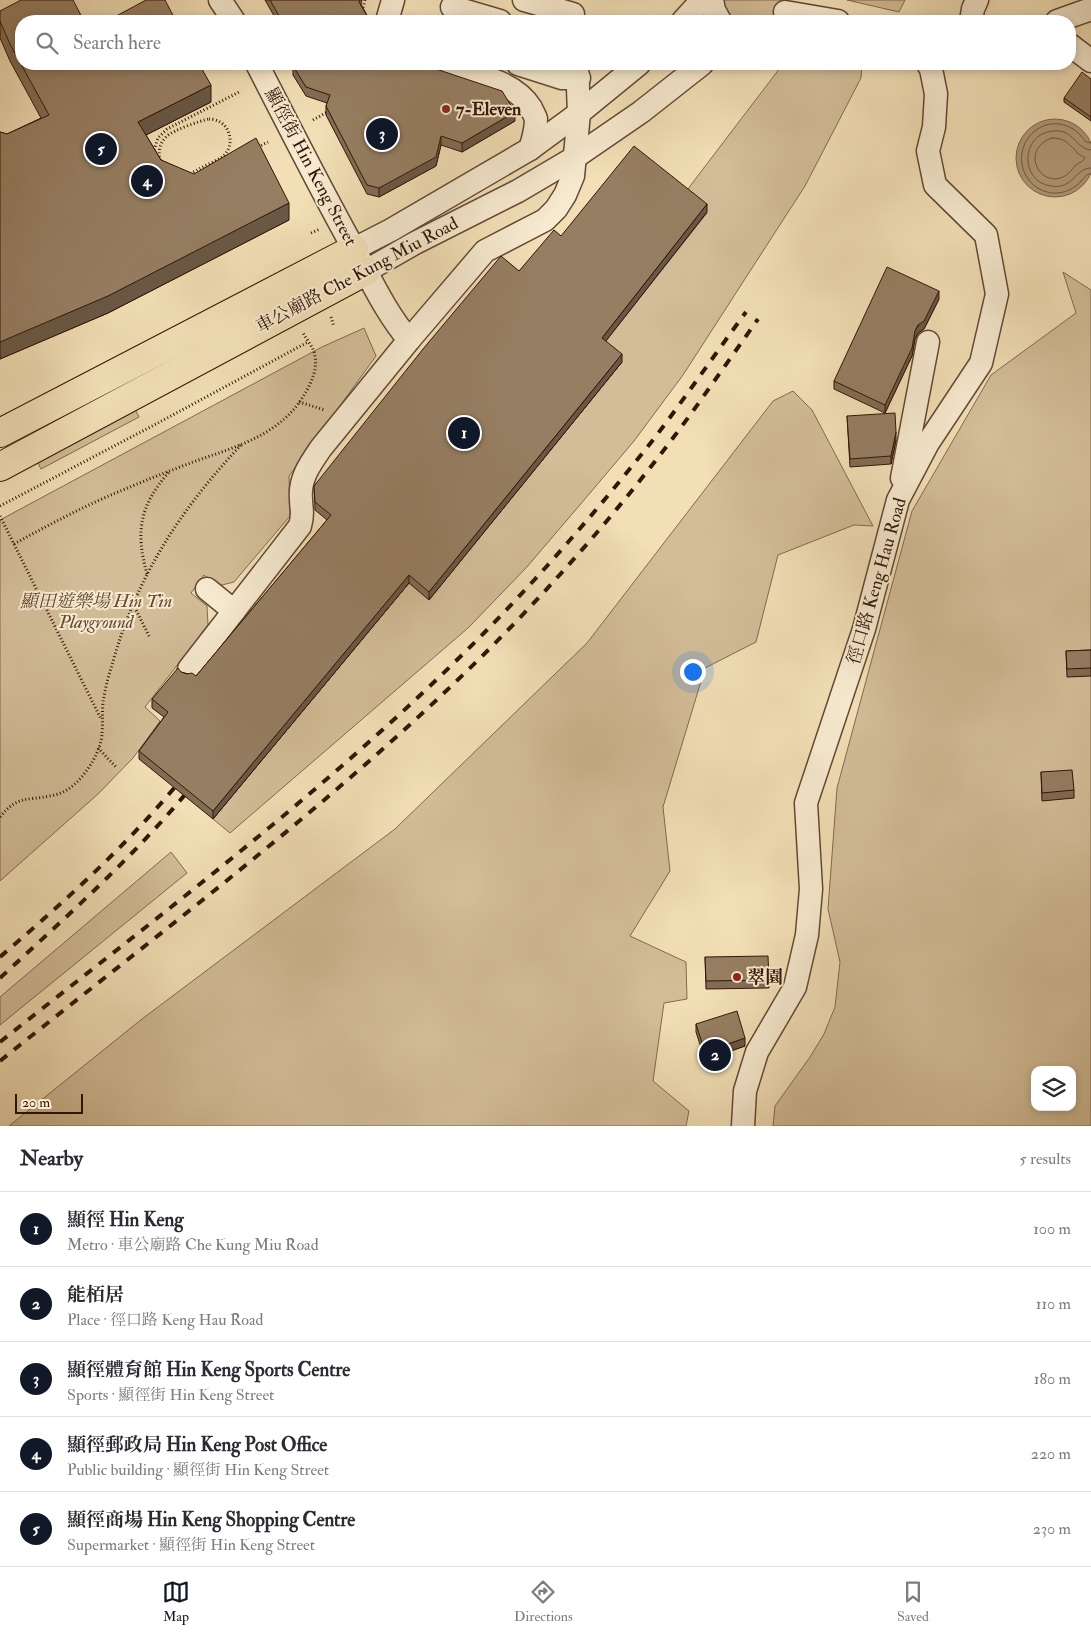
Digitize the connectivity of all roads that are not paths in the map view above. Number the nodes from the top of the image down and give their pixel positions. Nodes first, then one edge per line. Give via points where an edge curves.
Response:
1 (220, 0) edge
2 (393, 0) edge
3 (524, 0) edge
4 (702, 0) edge
5 (712, 0) edge
6 (977, 0) edge
7 (1066, 0) edge
8 (454, 9) edge
9 (1091, 9) edge
10 (784, 11) edge
11 (572, 12) edge
12 (230, 15) edge
13 (389, 15) edge
14 (477, 15) edge
15 (688, 15) edge
16 (717, 15) edge
17 (806, 15) edge
18 (972, 15) edge
19 (1053, 15) edge
20 (1074, 15) edge
21 (1076, 50) edge
22 (1091, 61) edge
23 (260, 70) edge
24 (461, 70) edge
25 (537, 70) edge
26 (574, 70) edge
27 (577, 70) edge
28 (632, 70) edge
29 (694, 70) edge
30 (934, 70) edge
31 (580, 113) junction
32 (530, 149) junction
33 (574, 158) junction
34 (360, 260) junction
35 (409, 340) junction
36 (928, 342) dead end
37 (0, 433) edge
38 (0, 467) edge
39 (896, 506) junction
40 (207, 590) dead end
41 (234, 611) junction
42 (188, 669) dead end
43 (743, 1126) edge

1 - 12 street
2 - 13 street
3 - 11 street
4 - 15 street
5 - 16 street
6 - 18 street
7 - 19 street
8 - 14 street
9 - 20 street
10 - 17 street
21 - 22 street
23 - 34 street, 顯徑街 Hin Keng Street
24 - 32 street via 503,84 516,91 529,105 536,117
25 - 26 street via 562,78
27 - 31 street
28 - 31 street, 車公廟路 Che Kung Miu Road
29 - 33 street, 車公廟路 Che Kung Miu Road
30 - 39 street, 徑口路 Keng Hau Road via 934,127 928,151 935,185 986,235 997,294 980,363 928,443
31 - 32 street, 車公廟路 Che Kung Miu Road
31 - 33 street
32 - 34 street, 車公廟路 Che Kung Miu Road via 399,225
33 - 34 street, 車公廟路 Che Kung Miu Road via 518,191 416,243
33 - 35 street via 571,184 556,209 545,220 485,251
34 - 35 street, 顯徑街 Hin Keng Street
34 - 37 main road, 車公廟路 Che Kung Miu Road
34 - 38 main road, 車公廟路 Che Kung Miu Road
35 - 41 street via 320,448 302,479 300,526
36 - 39 street
39 - 43 street, 徑口路 Keng Hau Road via 864,628 806,803 810,889 807,935 795,987 757,1052 745,1091
40 - 41 street
41 - 42 street

